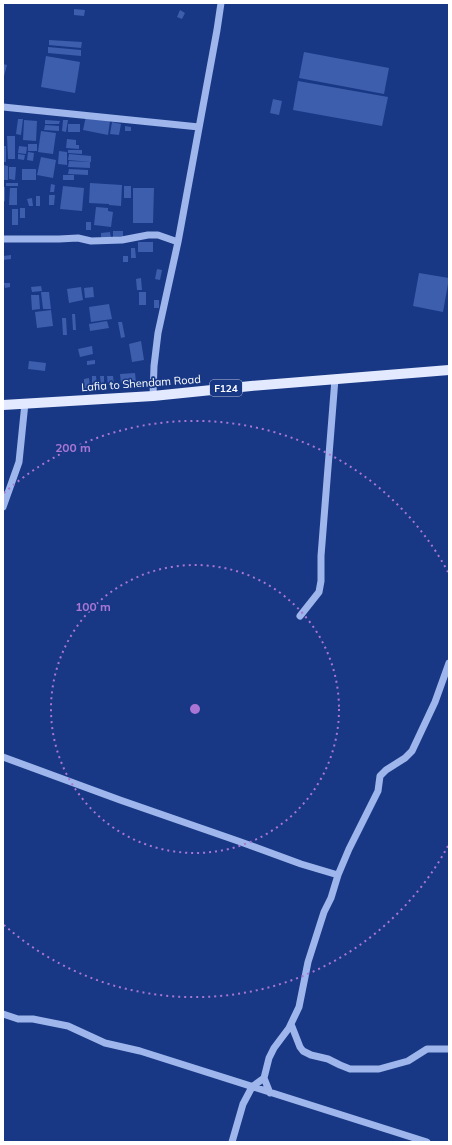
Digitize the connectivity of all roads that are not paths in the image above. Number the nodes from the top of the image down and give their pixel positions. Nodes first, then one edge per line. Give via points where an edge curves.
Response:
1 (221, 3) edge
2 (3, 107) edge
3 (199, 127) junction
4 (3, 239) edge
5 (178, 242) junction
6 (449, 370) edge
7 (335, 379) junction
8 (153, 396) junction
9 (25, 403) junction
10 (3, 405) edge
11 (3, 508) edge
12 (300, 616) dead end
13 (449, 663) edge
14 (3, 757) edge
15 (338, 875) junction
16 (3, 1014) edge
17 (291, 1024) junction
18 (449, 1049) edge
19 (264, 1078) junction
20 (252, 1087) junction
21 (270, 1093) junction
22 (232, 1142) edge
23 (427, 1142) edge

1 - 3 street
2 - 3 street
3 - 5 street
4 - 5 street via 78,238 91,241 158,235
5 - 8 street via 158,333
6 - 7 main road, Lafia to Shendam Road / F124
7 - 8 main road, Lafia to Shendam Road / F124
7 - 12 street via 321,581 319,592
8 - 9 main road, Lafia to Shendam Road / F124
9 - 10 main road, Lafia to Shendam Road / F124
9 - 11 street via 19,462
13 - 15 street via 435,702 412,751 380,776 378,791
14 - 15 street
15 - 17 street via 308,962 299,1007
16 - 20 street via 18,1019 33,1019 68,1026 105,1044 140,1051
17 - 18 street via 303,1051 328,1058 350,1069 379,1069 408,1061 427,1049
17 - 19 street via 269,1058
19 - 20 street
19 - 21 street
20 - 21 street
20 - 22 street via 243,1104
21 - 23 street

